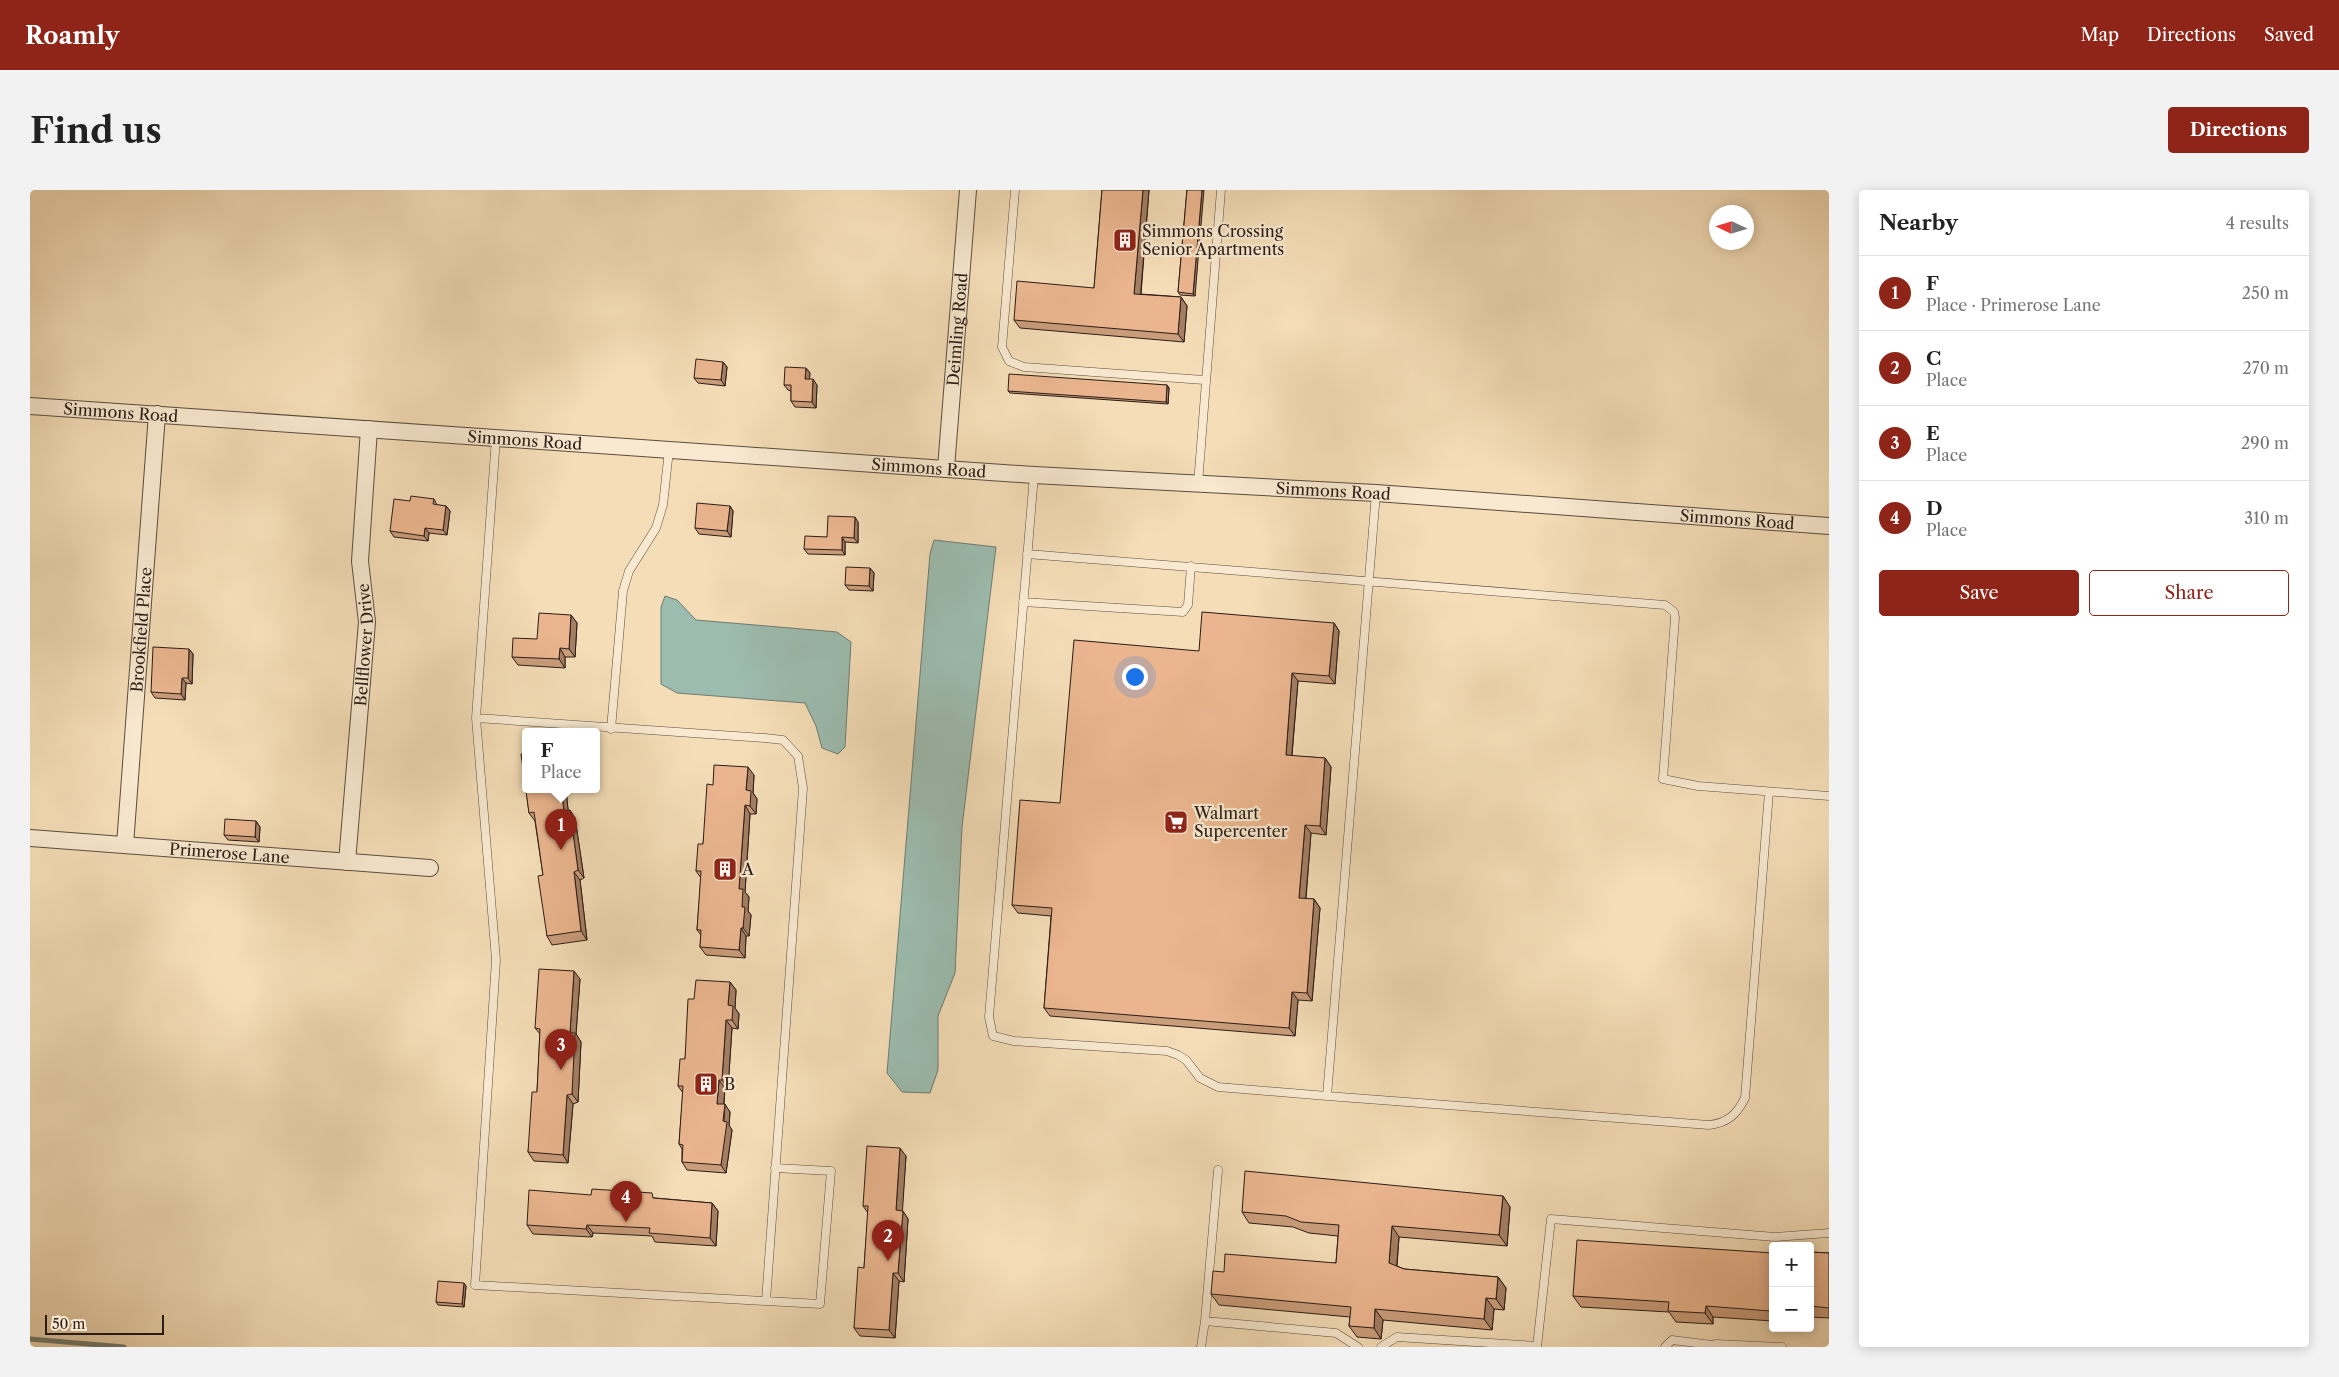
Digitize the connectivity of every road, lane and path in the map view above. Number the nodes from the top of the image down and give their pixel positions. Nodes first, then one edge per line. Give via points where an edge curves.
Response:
1 (968, 190) edge
2 (1015, 190) edge
3 (1221, 190) edge
4 (1204, 380) junction
5 (30, 406) edge
6 (157, 414) junction
7 (369, 429) junction
8 (496, 438) junction
9 (669, 450) junction
10 (946, 468) junction
11 (1034, 475) junction
12 (1198, 484) junction
13 (1376, 493) junction
14 (1829, 526) edge
15 (1027, 554) junction
16 (1191, 566) junction
17 (1368, 580) junction
18 (1023, 602) junction
19 (476, 718) junction
20 (599, 728) edge
21 (600, 728) edge
22 (611, 729) junction
23 (1769, 792) junction
24 (1829, 796) edge
25 (30, 838) edge
26 (125, 845) junction
27 (347, 862) junction
28 (430, 868) dead end
29 (1327, 1096) junction
30 (775, 1168) junction
31 (1218, 1170) dead end
32 (1829, 1233) edge
33 (766, 1301) junction
34 (1205, 1320) junction
35 (1719, 1345) edge
36 (1201, 1347) edge
37 (1358, 1347) edge
38 (1381, 1347) edge
39 (1538, 1347) edge
40 (1665, 1347) edge
41 (1782, 1347) edge

1 - 10 street, Deimling Road
2 - 4 lane via 1002,347 1009,360 1024,366
3 - 4 lane
4 - 12 lane
5 - 6 street, Simmons Road
6 - 7 street, Simmons Road
6 - 26 street, Brookfield Place
7 - 8 street, Simmons Road
7 - 27 street, Bellflower Drive via 360,561 366,622
8 - 9 street, Simmons Road
8 - 19 lane
9 - 10 street, Simmons Road
9 - 22 lane via 661,513 623,591
10 - 11 street, Simmons Road
11 - 12 street, Simmons Road
11 - 15 lane
12 - 13 street, Simmons Road
13 - 14 street, Simmons Road
13 - 17 lane
15 - 16 lane
15 - 18 lane
16 - 17 lane
16 - 18 lane via 1188,605 1183,612
17 - 23 lane via 1666,605 1674,612 1675,618 1663,779 1698,786
17 - 29 lane
18 - 29 lane via 989,1017 993,1036 1014,1041 1167,1052 1186,1060 1200,1078 1218,1087
19 - 20 lane
19 - 33 lane via 496,960 475,1285
21 - 22 lane
22 - 30 lane via 783,740 798,756 804,788
23 - 24 lane
23 - 29 lane via 1745,1098 1730,1119 1709,1125
25 - 26 street, Primerose Lane
26 - 27 street, Primerose Lane
27 - 28 street, Primerose Lane
30 - 33 lane
30 - 33 lane via 830,1171 830,1181 820,1304
31 - 34 lane
32 - 39 lane via 1775,1237 1551,1219
34 - 36 lane
34 - 37 lane via 1336,1333
35 - 40 lane via 1672,1340
35 - 41 lane
38 - 39 lane via 1397,1337

